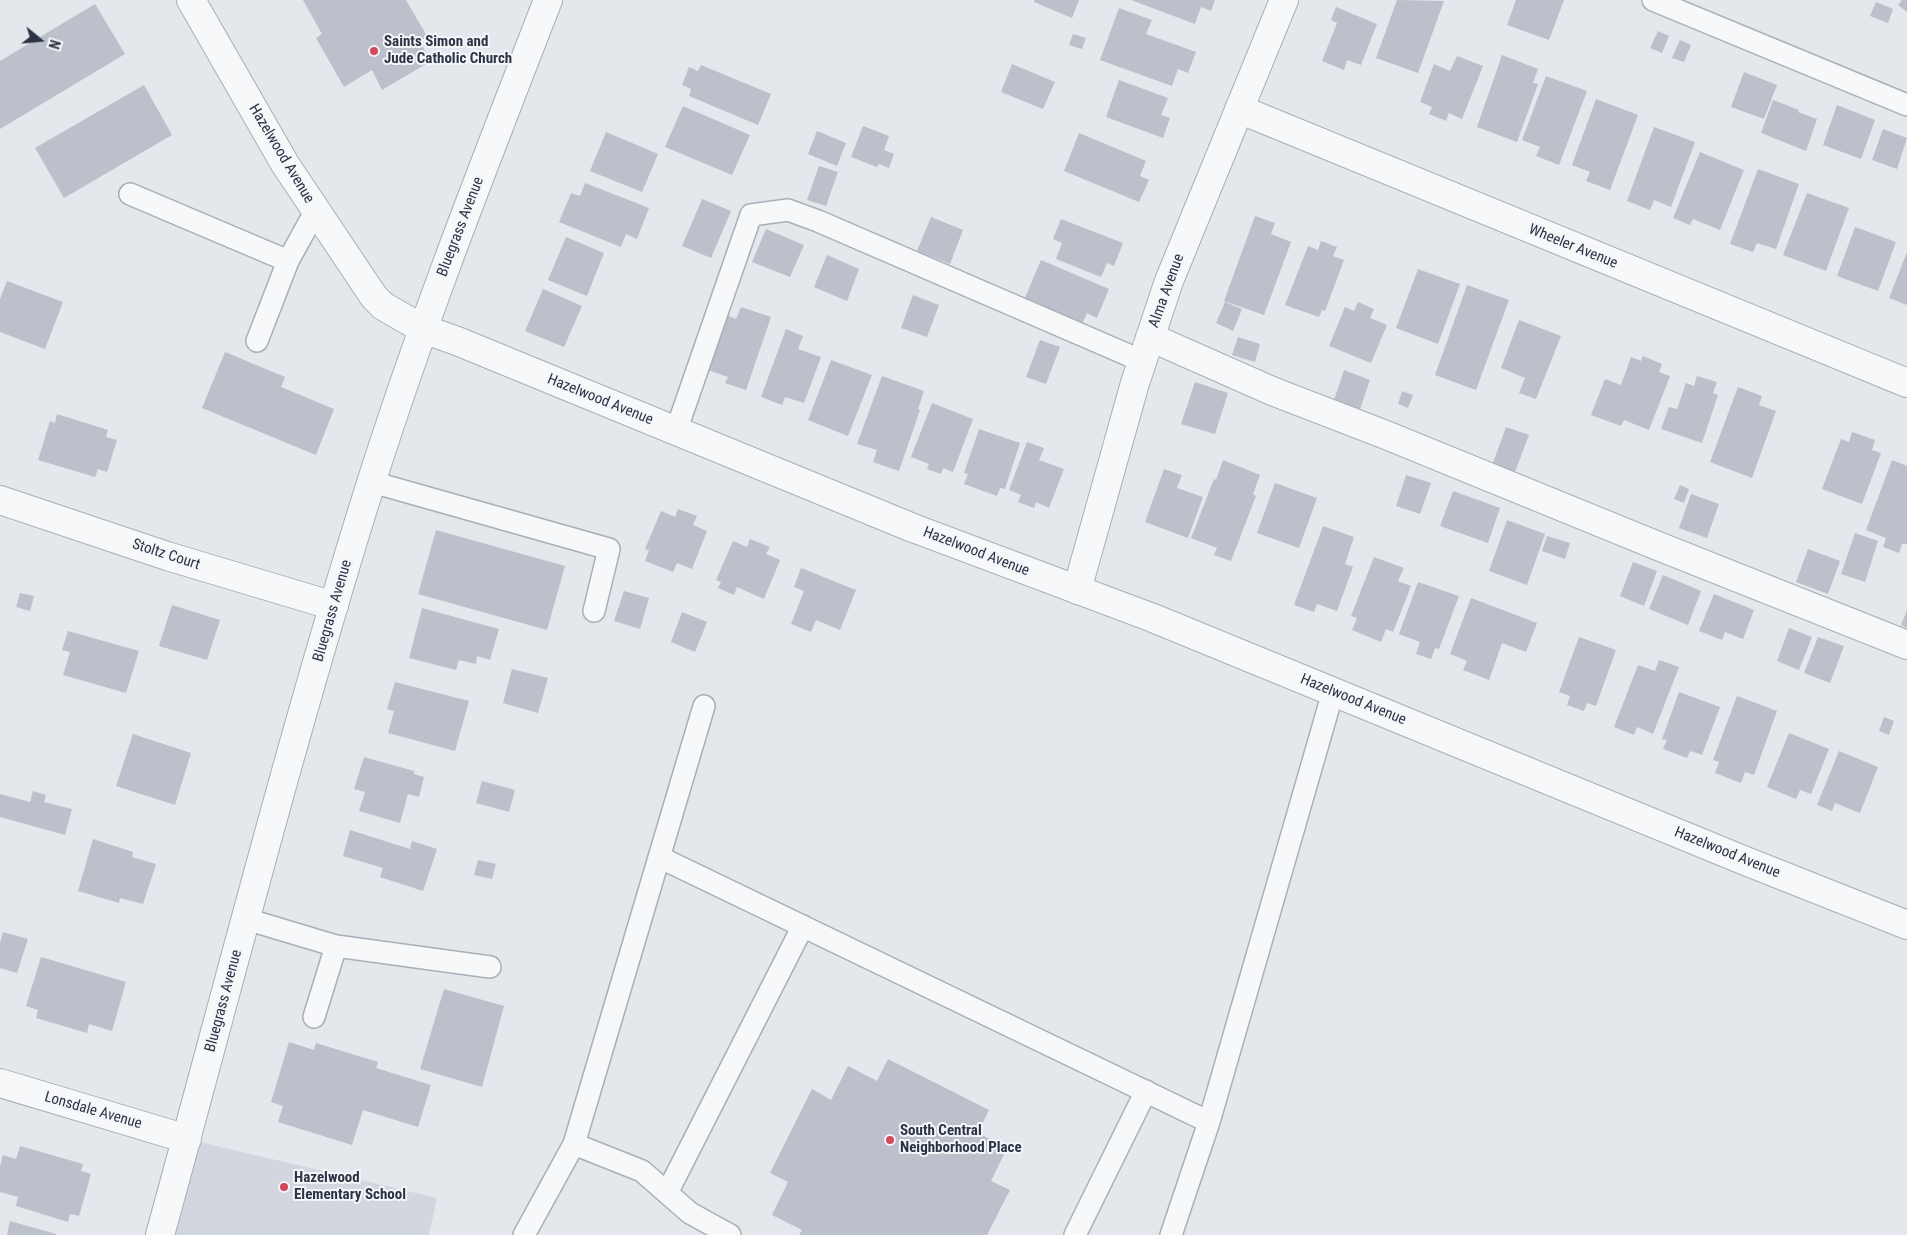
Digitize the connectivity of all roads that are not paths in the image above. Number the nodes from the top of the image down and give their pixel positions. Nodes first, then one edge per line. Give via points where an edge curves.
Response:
1 (192, 0) edge
2 (548, 0) edge
3 (1284, 0) edge
4 (1653, 0) edge
5 (1907, 105) edge
6 (1239, 109) junction
7 (130, 194) dead end
8 (316, 210) junction
9 (288, 261) junction
10 (423, 329) junction
11 (257, 341) dead end
12 (1146, 349) junction
13 (1907, 383) edge
14 (676, 430) junction
15 (372, 482) junction
16 (1, 504) edge
17 (1077, 590) junction
18 (334, 606) junction
19 (594, 611) dead end
20 (1907, 646) edge
21 (1333, 692) junction
22 (704, 706) dead end
23 (659, 857) junction
24 (246, 919) junction
25 (1907, 925) edge
26 (803, 926) junction
27 (336, 946) junction
28 (490, 967) dead end
29 (314, 1017) dead end
30 (0, 1083) edge
31 (1146, 1091) junction
32 (1209, 1122) junction
33 (186, 1139) junction
34 (574, 1144) junction
35 (667, 1193) junction
36 (160, 1235) edge
37 (524, 1235) edge
38 (730, 1235) edge
39 (1075, 1235) edge
40 (1171, 1235) edge

1 - 8 street, Hazelwood Avenue via 285,164
2 - 10 street, Bluegrass Avenue
3 - 6 street, Alma Avenue
4 - 5 lane
6 - 12 street, Alma Avenue via 1169,281
6 - 13 street, Wheeler Avenue
7 - 9 lane
8 - 9 lane
8 - 10 street, Hazelwood Avenue via 374,297
9 - 11 lane
10 - 14 street, Hazelwood Avenue
10 - 15 street, Bluegrass Avenue
12 - 14 lane via 803,215 788,210 751,215
12 - 17 street, Alma Avenue
12 - 20 street via 1386,434
14 - 17 street, Hazelwood Avenue via 913,528
15 - 18 street, Bluegrass Avenue
15 - 19 lane via 610,550
16 - 18 street, Stoltz Court
17 - 21 street, Hazelwood Avenue
18 - 24 street, Bluegrass Avenue
21 - 25 street, Hazelwood Avenue
21 - 32 lane
22 - 23 lane
23 - 26 lane
23 - 34 lane
24 - 27 lane
24 - 33 street, Bluegrass Avenue
26 - 31 lane
26 - 35 lane
27 - 28 lane
27 - 29 lane
30 - 33 street, Lonsdale Avenue
31 - 32 lane
31 - 39 lane
32 - 40 lane
33 - 36 street, Bluegrass Avenue
34 - 35 lane via 642,1171
34 - 37 lane
35 - 38 lane via 690,1212

